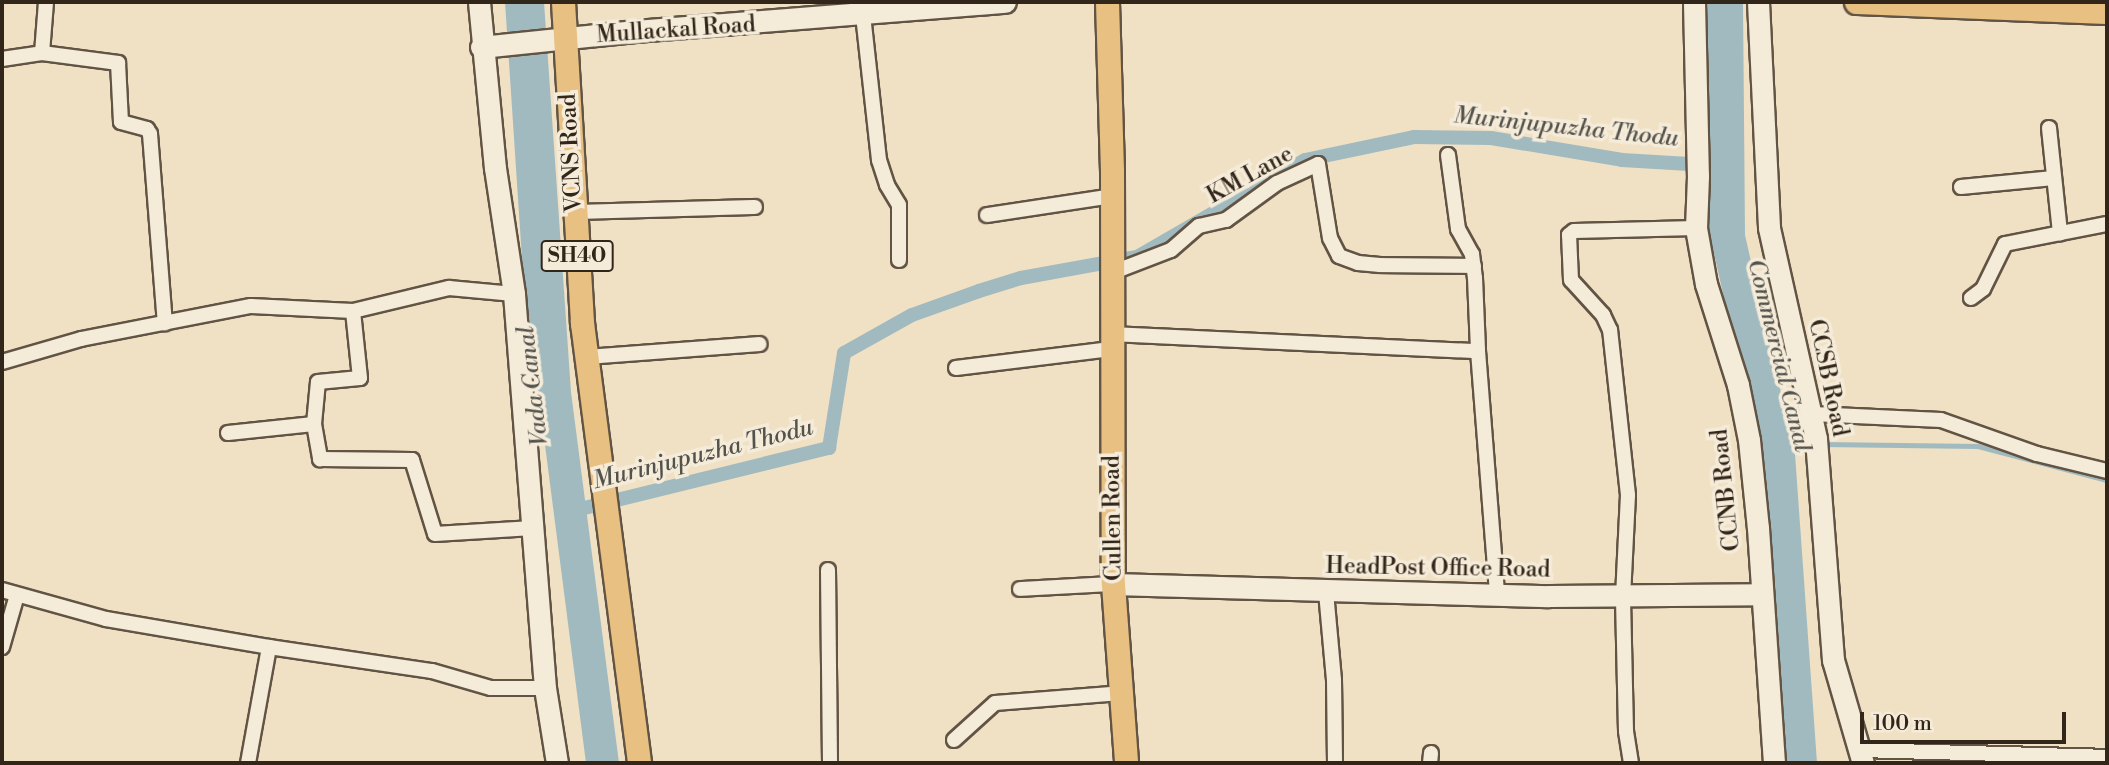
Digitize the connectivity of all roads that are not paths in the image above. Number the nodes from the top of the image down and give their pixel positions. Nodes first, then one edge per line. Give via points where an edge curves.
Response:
1 (46, 2) edge
2 (479, 2) edge
3 (563, 2) edge
4 (1005, 2) edge
5 (1107, 2) edge
6 (1694, 2) edge
7 (1758, 2) edge
8 (1856, 2) edge
9 (2107, 12) edge
10 (863, 15) junction
11 (561, 40) junction
12 (486, 46) junction
13 (42, 53) junction
14 (2, 59) edge
15 (2049, 128) dead end
16 (1448, 155) dead end
17 (2054, 178) junction
18 (1961, 187) dead end
19 (1112, 196) junction
20 (755, 206) dead end
21 (575, 212) junction
22 (987, 215) dead end
23 (2107, 224) edge
24 (1696, 228) junction
25 (2060, 233) junction
26 (899, 260) dead end
27 (1112, 263) junction
28 (1474, 266) junction
29 (514, 294) junction
30 (1971, 298) dead end
31 (353, 311) junction
32 (165, 323) junction
33 (1111, 342) junction
34 (760, 344) dead end
35 (1478, 351) junction
36 (587, 357) junction
37 (2, 362) edge
38 (956, 368) dead end
39 (1812, 414) junction
40 (314, 424) junction
41 (228, 433) dead end
42 (2107, 471) edge
43 (533, 528) junction
44 (828, 570) dead end
45 (1113, 584) junction
46 (1020, 589) dead end
47 (2, 590) edge
48 (1326, 592) junction
49 (1497, 594) junction
50 (1762, 594) junction
51 (17, 595) junction
52 (1623, 597) junction
53 (2, 648) edge
54 (269, 648) junction
55 (545, 688) junction
56 (1121, 693) junction
57 (954, 740) dead end
58 (1861, 757) edge
59 (2107, 757) edge
60 (248, 763) edge
61 (557, 763) edge
62 (639, 763) edge
63 (830, 763) edge
64 (1126, 763) edge
65 (1335, 763) edge
66 (1631, 763) edge
67 (1774, 763) edge

1 - 13 street
2 - 12 main road
3 - 11 main road, VCNS Road / SH40
4 - 10 main road, Mullackal Road
5 - 19 main road, Cullen Road
6 - 24 main road, CCNB Road
7 - 39 main road, CCSB Road via 1769,228
8 - 9 main road
10 - 11 main road, Mullackal Road
10 - 26 street via 878,160 899,205
11 - 12 main road, Mullackal Road
11 - 21 main road, VCNS Road / SH40
12 - 29 main road
13 - 14 street
13 - 32 street via 114,61 121,67 121,122 150,134
15 - 17 street
16 - 28 street via 1455,216
17 - 18 street
17 - 25 street
19 - 22 street
19 - 27 main road, Cullen Road
20 - 21 street
21 - 36 main road, VCNS Road / SH40
23 - 25 street
24 - 50 main road, CCNB Road via 1706,284 1738,384 1749,440
24 - 52 street via 1574,230 1569,235 1571,280 1603,315 1610,330 1628,495
25 - 30 street via 2005,244 1983,289
27 - 28 street, KM Lane via 1171,250 1199,226 1226,220 1277,183 1318,164 1330,238 1339,256 1380,265
27 - 33 main road, Cullen Road
28 - 35 street
29 - 31 street via 449,288
29 - 43 main road
31 - 32 street via 251,306
31 - 40 street via 360,378 318,382
32 - 37 street via 81,339
33 - 35 street
33 - 38 street
33 - 45 main road, Cullen Road
34 - 36 street
35 - 49 street
36 - 62 main road, VCNS Road / SH40
39 - 42 street via 1941,420 2038,454
39 - 58 main road, CCSB Road via 1833,660
40 - 41 street
40 - 43 street via 320,459 412,460 435,534
43 - 55 main road
44 - 63 street
45 - 46 street
45 - 48 main road, HeadPost Office Road
45 - 56 main road, Cullen Road
47 - 51 street
48 - 49 main road, HeadPost Office Road
48 - 65 street
49 - 52 main road, HeadPost Office Road
50 - 52 main road, HeadPost Office Road
50 - 67 main road, CCNB Road
51 - 53 street
51 - 54 street via 106,619
52 - 66 street
54 - 55 street via 432,671 491,688
54 - 60 street
55 - 61 main road
56 - 57 street via 995,703
56 - 64 main road, Cullen Road
58 - 59 street

